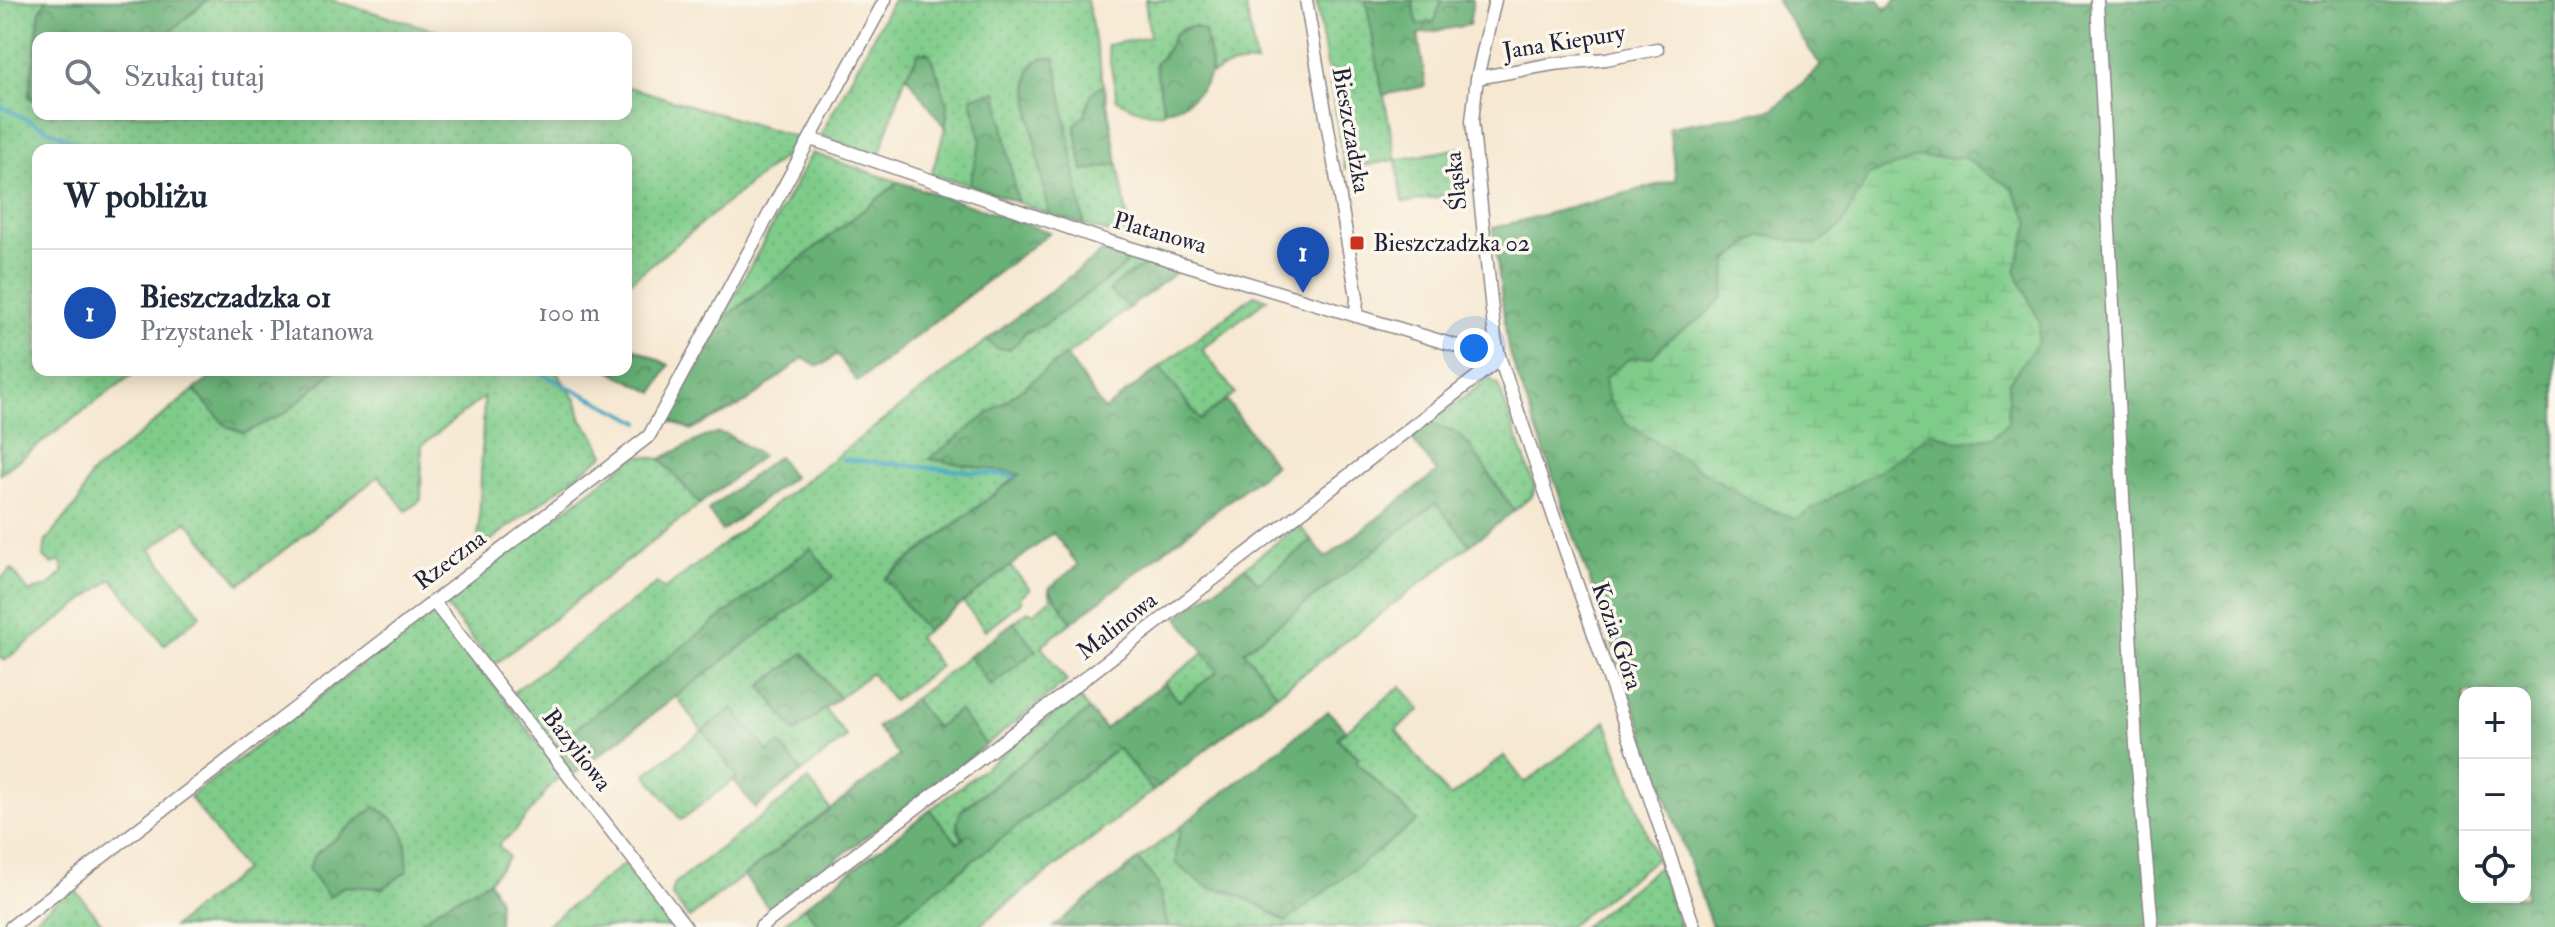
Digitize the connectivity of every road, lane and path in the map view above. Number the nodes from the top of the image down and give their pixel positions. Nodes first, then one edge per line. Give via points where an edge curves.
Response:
1 (885, 0) edge
2 (1306, 0) edge
3 (1495, 0) edge
4 (2097, 0) edge
5 (1657, 49) dead end
6 (1477, 78) junction
7 (811, 139) junction
8 (1356, 316) junction
9 (1500, 359) junction
10 (433, 601) junction
11 (11, 927) edge
12 (686, 927) edge
13 (761, 927) edge
14 (1694, 927) edge
15 (2152, 927) edge

1 - 7 street, Rzeczna
2 - 8 street, Bieszczadzka
3 - 6 street, Śląska
4 - 15 street via 2136,745
5 - 6 street, Jana Kiepury
6 - 9 street, Śląska via 1473,131
7 - 8 street, Platanowa via 1107,241
7 - 10 street, Rzeczna via 649,436
8 - 9 street, Platanowa
9 - 13 street, Malinowa
9 - 14 street, Kozia Góra
10 - 11 street, Rzeczna
10 - 12 street, Bazyliowa

